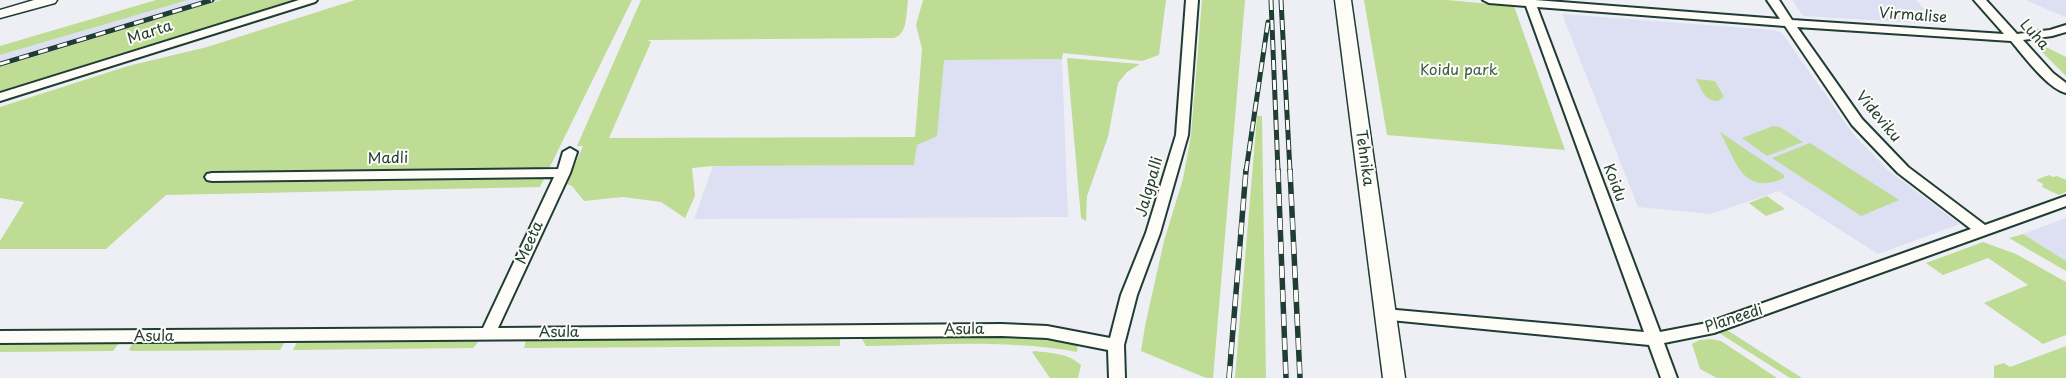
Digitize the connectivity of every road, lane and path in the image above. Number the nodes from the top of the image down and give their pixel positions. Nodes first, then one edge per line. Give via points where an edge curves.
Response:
1 (50, 0) edge
2 (310, 0) edge
3 (1192, 0) edge
4 (1343, 0) edge
5 (1488, 0) edge
6 (1773, 0) edge
7 (1980, 0) edge
8 (1530, 2) edge
9 (0, 14) edge
10 (1788, 23) junction
11 (2066, 28) edge
12 (2016, 38) junction
13 (2066, 89) edge
14 (0, 97) edge
15 (570, 152) dead end
16 (564, 173) junction
17 (212, 177) dead end
18 (2066, 201) edge
19 (1984, 231) junction
20 (1385, 315) junction
21 (488, 334) junction
22 (0, 337) edge
23 (1654, 339) junction
24 (1116, 345) junction
25 (1117, 378) edge
26 (1386, 378) edge
27 (1394, 378) edge
28 (1669, 378) edge

1 - 9 street
2 - 14 street, Marta
3 - 24 street, Jalgpalli via 1182,135 1154,233 1129,295
4 - 20 main road, Tehnika
5 - 8 street, Virmalise
6 - 10 street, Videviku
7 - 12 street, Luha
8 - 10 street, Virmalise
8 - 23 street, Koidu
10 - 12 street, Virmalise
10 - 19 street, Videviku via 1857,122 1903,170
11 - 12 street, Virmalise
12 - 13 street, Luha via 2049,76
15 - 16 street, Meeta
16 - 17 street, Madli
16 - 21 street, Meeta
18 - 19 street, Planeedi
19 - 23 street, Planeedi via 1708,329
20 - 23 street, Planeedi
20 - 26 main road, Tehnika
20 - 27 main road, Tehnika
21 - 22 street, Asula
21 - 24 street, Asula via 1027,330
23 - 28 street, Koidu
24 - 25 street, Jalgpalli

